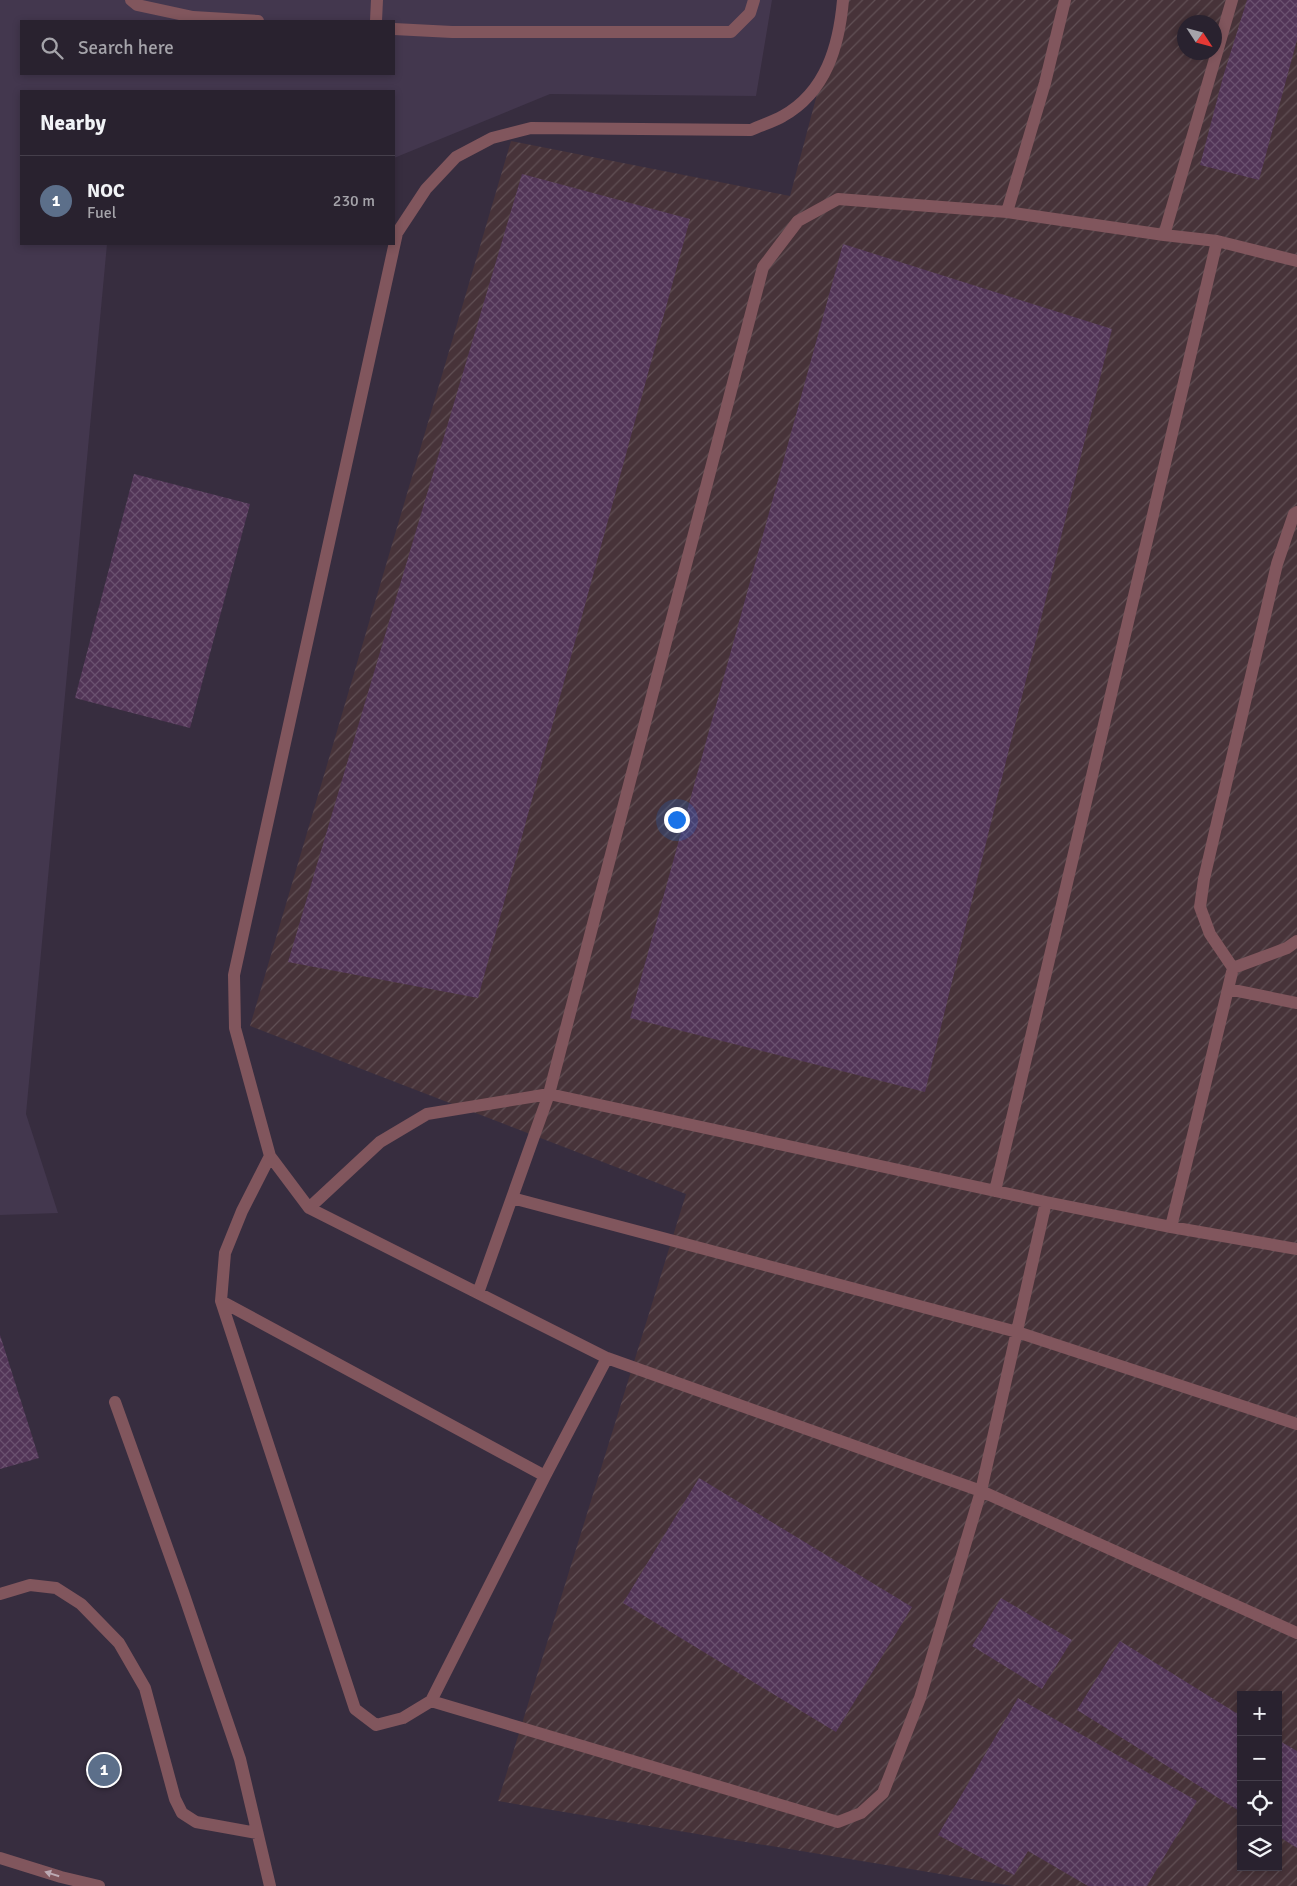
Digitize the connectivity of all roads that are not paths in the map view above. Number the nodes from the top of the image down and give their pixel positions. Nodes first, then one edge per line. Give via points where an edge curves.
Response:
1 (131, 0) edge
2 (377, 0) edge
3 (754, 0) edge
4 (843, 0) edge
5 (1065, 0) edge
6 (1232, 0) edge
7 (236, 20) edge
8 (376, 20) edge
9 (395, 29) edge
10 (1008, 212) junction
11 (1164, 235) junction
12 (1218, 241) junction
13 (395, 242) edge
14 (394, 245) edge
15 (1297, 261) edge
16 (1297, 512) edge
17 (1297, 941) edge
18 (1233, 968) junction
19 (1228, 989) junction
20 (1297, 1002) edge
21 (549, 1094) junction
22 (270, 1156) junction
23 (995, 1192) junction
24 (512, 1198) junction
25 (1046, 1202) junction
26 (309, 1208) junction
27 (1171, 1227) junction
28 (1297, 1249) edge
29 (478, 1293) junction
30 (221, 1301) junction
31 (1017, 1332) junction
32 (607, 1358) junction
33 (115, 1402) dead end
34 (1297, 1424) edge
35 (545, 1476) junction
36 (981, 1492) junction
37 (0, 1594) edge
38 (1297, 1633) edge
39 (431, 1701) junction
40 (257, 1833) junction
41 (0, 1858) edge
42 (99, 1886) edge
43 (270, 1886) edge

1 - 7 street via 137,5 193,18
2 - 8 street
3 - 9 street via 750,13 731,32
4 - 13 street via 841,26 830,64 810,96 783,116 751,130 531,128 492,138 456,157 426,189 397,233
5 - 10 street
6 - 11 street
10 - 11 street
10 - 21 street via 838,199 798,221 763,267
11 - 12 street
12 - 15 street
12 - 23 street
14 - 22 street via 234,975 236,1028
16 - 18 street via 1276,564 1202,888 1200,908 1210,934
17 - 18 street via 1287,948
18 - 19 street
19 - 20 street
19 - 27 street
21 - 23 street
21 - 24 street
21 - 26 street via 428,1114 380,1142
22 - 26 street
22 - 30 street via 225,1253
23 - 25 street
24 - 29 street
24 - 31 street
25 - 27 street
25 - 31 street
26 - 29 street
27 - 28 street
29 - 32 street
30 - 35 street
30 - 39 street via 355,1709 376,1725 403,1718
31 - 34 street
31 - 36 street
32 - 35 street
32 - 36 street
33 - 40 street via 240,1758
35 - 39 street
36 - 38 street
36 - 39 street via 920,1698 883,1793 862,1813 838,1822
37 - 40 street via 30,1585 48,1587 56,1588 81,1604 119,1643 145,1688 175,1799 182,1813 196,1822
40 - 43 street
42 -> 41 street

